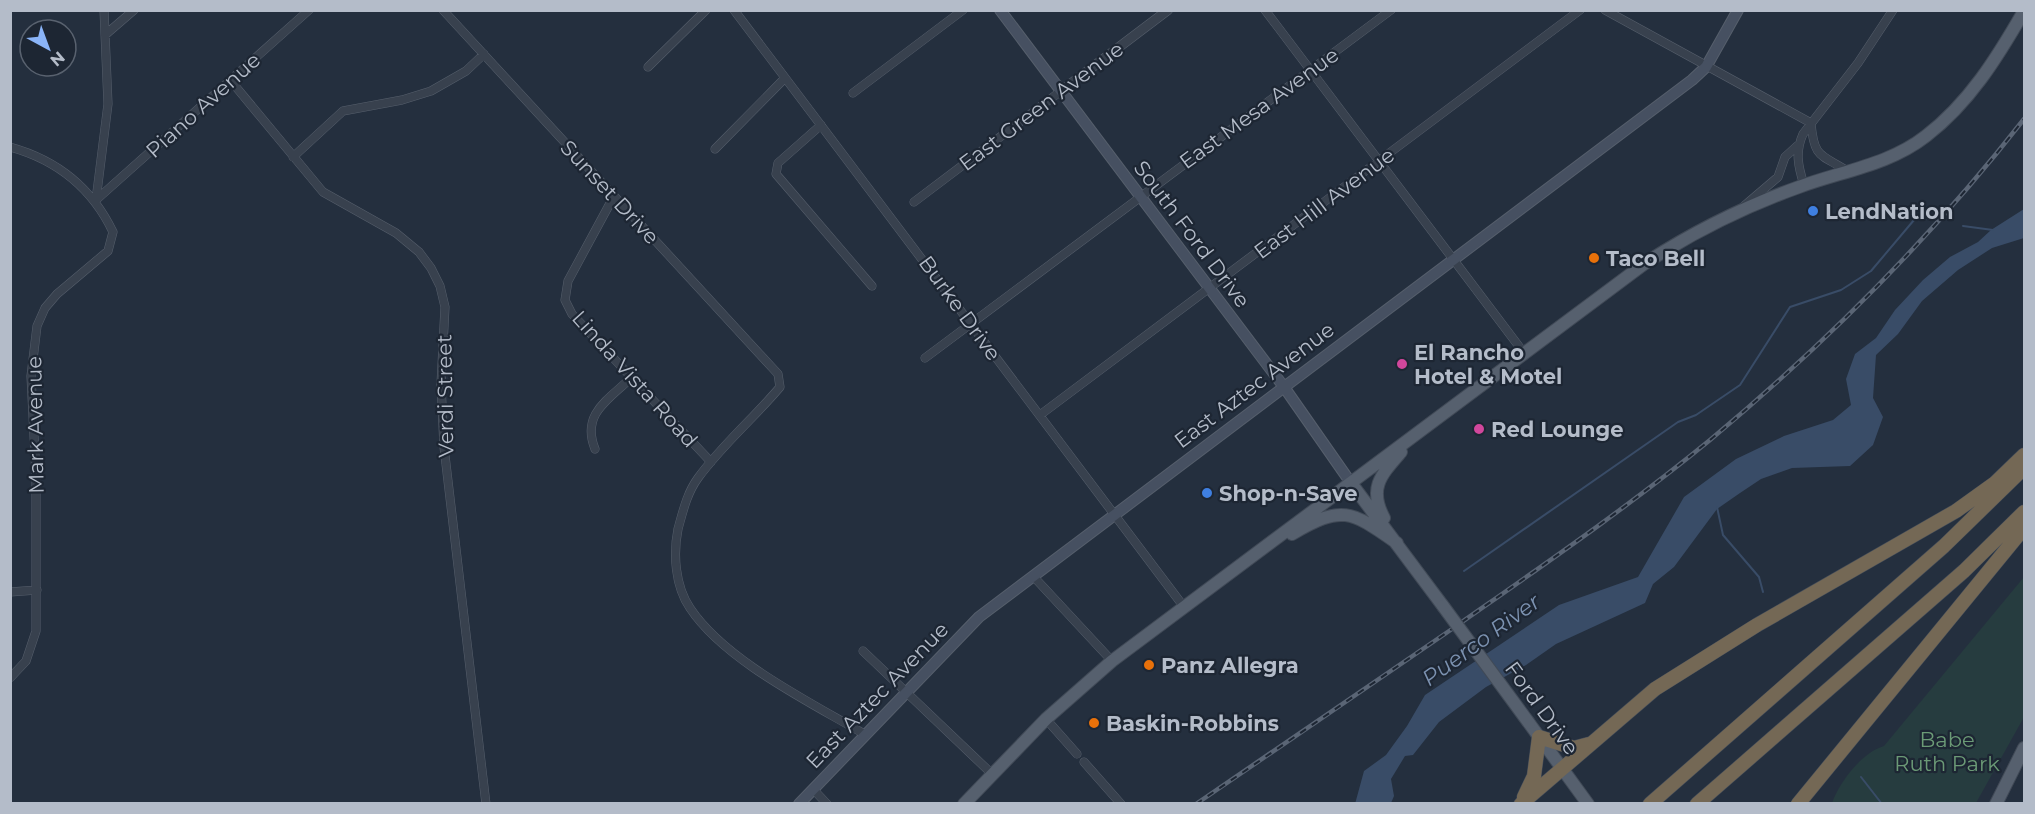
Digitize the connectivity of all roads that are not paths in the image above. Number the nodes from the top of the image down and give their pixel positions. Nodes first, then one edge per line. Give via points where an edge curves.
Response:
1 (104, 10) edge
2 (134, 10) edge
3 (309, 10) edge
4 (443, 10) edge
5 (706, 10) edge
6 (735, 10) edge
7 (963, 10) edge
8 (1000, 10) edge
9 (1168, 10) edge
10 (1265, 10) edge
11 (1392, 10) edge
12 (1580, 10) edge
13 (1605, 10) edge
14 (1738, 10) edge
15 (1893, 10) edge
16 (2025, 11) edge
17 (105, 35) junction
18 (484, 54) junction
19 (648, 67) dead end
20 (1706, 67) junction
21 (1310, 72) junction
22 (785, 78) junction
23 (231, 81) junction
24 (1061, 91) junction
25 (853, 93) dead end
26 (1811, 123) junction
27 (820, 124) junction
28 (1797, 146) junction
29 (10, 147) edge
30 (715, 149) dead end
31 (293, 157) junction
32 (1378, 162) junction
33 (1850, 173) junction
34 (1804, 185) junction
35 (1140, 195) junction
36 (614, 196) junction
37 (96, 200) junction
38 (914, 202) dead end
39 (1739, 210) junction
40 (1452, 260) junction
41 (872, 286) dead end
42 (1210, 289) junction
43 (970, 323) junction
44 (1524, 353) junction
45 (925, 358) dead end
46 (632, 378) junction
47 (1284, 387) junction
48 (1040, 415) junction
49 (1434, 420) junction
50 (595, 449) dead end
51 (2025, 455) edge
52 (711, 462) junction
53 (2025, 468) edge
54 (1351, 483) junction
55 (2025, 512) edge
56 (1114, 514) junction
57 (2025, 528) edge
58 (1397, 543) junction
59 (1227, 574) junction
60 (1033, 576) junction
61 (37, 590) junction
62 (10, 592) edge
63 (1184, 607) junction
64 (863, 651) dead end
65 (1112, 660) junction
66 (10, 678) edge
67 (905, 693) junction
68 (1046, 719) junction
69 (1607, 732) junction
70 (866, 735) junction
71 (1539, 737) junction
72 (2025, 748) edge
73 (1077, 754) dead end
74 (1084, 762) dead end
75 (1563, 770) junction
76 (991, 773) junction
77 (813, 789) junction
78 (486, 804) edge
79 (799, 804) edge
80 (827, 804) edge
81 (964, 804) edge
82 (1121, 804) edge
83 (1520, 804) edge
84 (1588, 804) edge
85 (1650, 804) edge
86 (1697, 804) edge
87 (1798, 804) edge
88 (1996, 804) edge

1 - 17 street
2 - 17 street
3 - 23 street, Piano Avenue
4 - 18 street, Sunset Drive
5 - 19 street
6 - 22 street, Burke Drive
7 - 25 street
8 - 24 main road, South Ford Drive
9 - 24 street, East Green Avenue
10 - 21 street
11 - 21 street, East Mesa Avenue
12 - 32 street, East Hill Avenue
13 - 20 street
14 - 20 main road, East Aztec Avenue
15 - 26 street
16 - 33 main road via 1978,86 1943,122 1895,155
17 - 37 street via 108,104
18 - 31 street via 431,91 344,111
18 - 36 street, Sunset Drive
20 - 26 street
20 - 40 main road, East Aztec Avenue
21 - 32 street
21 - 35 street, East Mesa Avenue
22 - 27 street, Burke Drive
22 - 30 street
23 - 31 street, Verdi Street
23 - 37 street, Piano Avenue
24 - 35 main road, South Ford Drive
24 - 38 street, East Green Avenue
26 - 28 street
26 - 33 street via 1819,156
27 - 41 street via 778,163 776,174
27 - 43 street, Burke Drive
28 - 34 street via 1798,170
28 - 39 street via 1785,157 1778,177
29 - 37 street via 52,164
31 - 78 street, Verdi Street via 323,192 396,233 419,252 440,286 445,307 441,384 444,447
32 - 40 street
32 - 42 street, East Hill Avenue
33 - 34 main road
34 - 39 main road
35 - 42 main road, South Ford Drive
35 - 43 street, East Mesa Avenue
36 - 46 street, Linda Vista Road via 568,281 565,300 572,314
36 - 52 street, Sunset Drive via 778,374 780,387
37 - 61 street, Mark Avenue via 113,232 112,242 108,251 45,308 34,345
39 - 44 main road via 1644,264
40 - 44 street
40 - 47 main road, East Aztec Avenue
42 - 47 main road, South Ford Drive
42 - 48 street, East Hill Avenue
43 - 45 street, East Mesa Avenue
43 - 48 street, Burke Drive
44 - 49 main road
46 - 50 street via 598,410 590,423 589,434
46 - 52 street, Linda Vista Road
47 - 54 main road, South Ford Drive
47 - 56 main road, East Aztec Avenue
48 - 56 street, Burke Drive
49 - 54 main road
49 - 58 main road via 1402,450 1379,480 1377,505
51 - 69 highway via 1956,511 1691,665 1655,689
52 - 70 street via 687,497 677,534 677,571 689,607 721,640 766,676
53 - 85 highway via 1944,546
54 - 58 main road
54 - 59 main road
55 - 86 highway via 1964,572
56 - 60 main road, East Aztec Avenue
56 - 63 street, Burke Drive
57 - 87 highway
58 - 59 main road via 1360,518 1339,514 1305,527
58 - 71 main road, Ford Drive, bridge
59 - 63 main road
60 - 65 street
60 - 67 main road, East Aztec Avenue via 979,617
61 - 62 street
61 - 66 street, Mark Avenue via 32,648
63 - 65 main road
64 - 67 street
65 - 68 main road
67 - 70 main road, East Aztec Avenue
67 - 76 street
68 - 73 street
68 - 76 main road
69 - 71 highway via 1586,746 1574,748
69 - 75 highway
70 - 77 main road, East Aztec Avenue
71 - 75 main road, Ford Drive
71 - 83 highway via 1531,787
72 - 88 main road
74 - 82 street
75 - 83 highway
75 - 84 main road, Ford Drive
76 - 81 main road
77 - 79 main road, East Aztec Avenue
77 - 80 street

